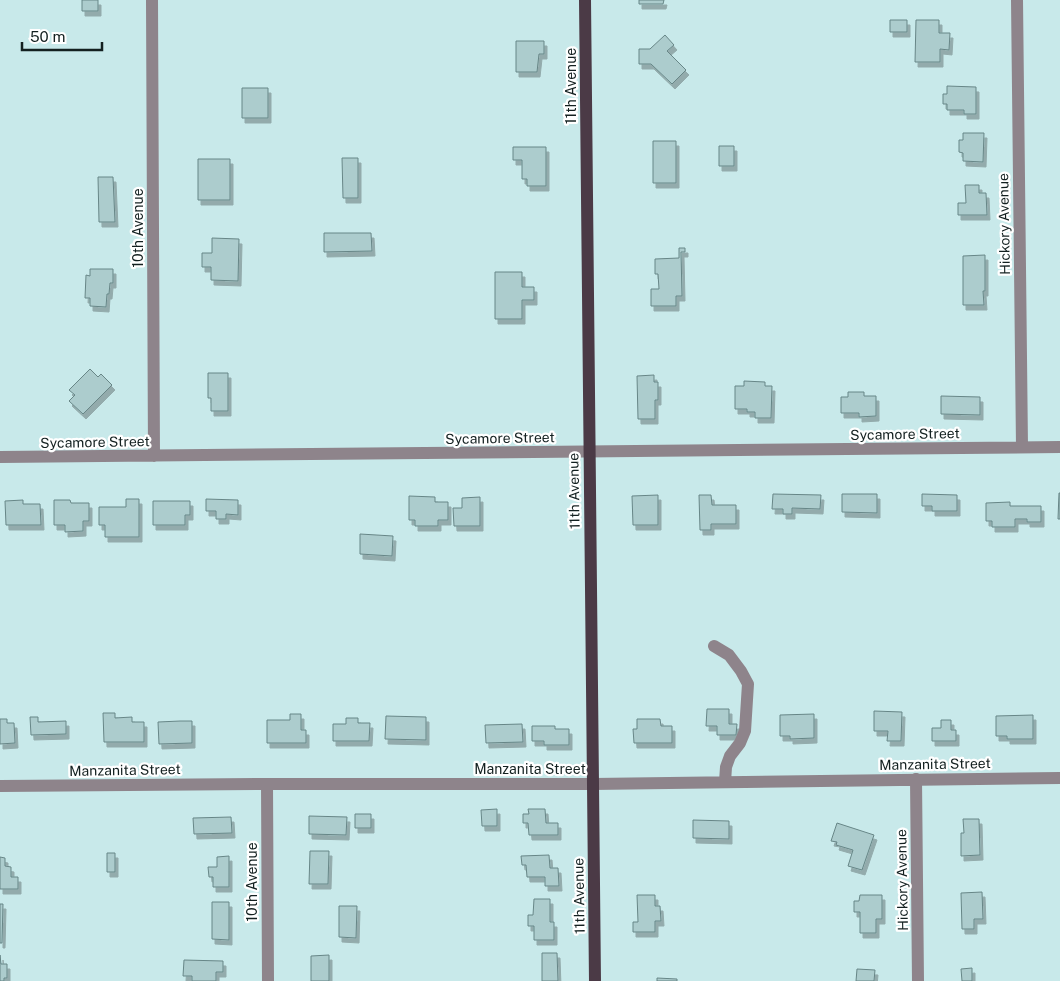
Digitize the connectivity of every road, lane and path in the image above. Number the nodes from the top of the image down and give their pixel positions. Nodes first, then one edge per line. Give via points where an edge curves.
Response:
1 (152, 0) edge
2 (585, 0) edge
3 (1017, 0) edge
4 (1022, 447) junction
5 (1060, 447) edge
6 (589, 452) junction
7 (154, 456) junction
8 (0, 458) edge
9 (714, 646) dead end
10 (1060, 778) edge
11 (916, 779) junction
12 (726, 782) junction
13 (267, 784) junction
14 (593, 784) junction
15 (0, 786) edge
16 (268, 981) edge
17 (595, 981) edge
18 (918, 981) edge

1 - 7 street, 10th Avenue
2 - 6 main road, 11th Avenue
3 - 4 street, Hickory Avenue
4 - 5 street, Sycamore Street
4 - 6 street, Sycamore Street
6 - 7 street, Sycamore Street
6 - 14 main road, 11th Avenue
7 - 8 street, Sycamore Street
9 - 12 street via 729,655 748,684 746,731 730,756
10 - 11 street, Manzanita Street
11 - 12 street, Manzanita Street
11 - 18 street, Hickory Avenue
12 - 14 street, Manzanita Street
13 - 14 street, Manzanita Street
13 - 15 street, Manzanita Street
13 - 16 street, 10th Avenue
14 - 17 main road, 11th Avenue

